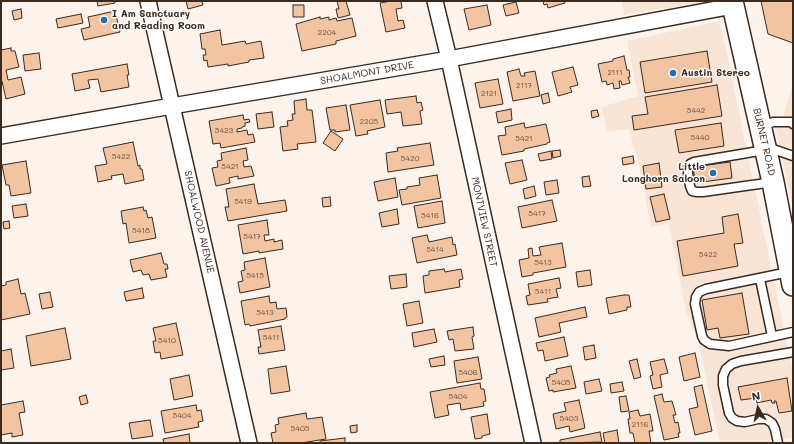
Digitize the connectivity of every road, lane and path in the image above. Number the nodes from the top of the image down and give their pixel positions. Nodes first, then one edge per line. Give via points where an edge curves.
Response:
1 (148, 1) edge
2 (435, 1) edge
3 (733, 2) edge
4 (449, 59) junction
5 (172, 106) junction
6 (793, 124) edge
7 (1, 136) edge
8 (764, 141) junction
9 (793, 156) edge
10 (773, 182) junction
11 (792, 276) edge
12 (760, 279) junction
13 (793, 332) edge
14 (772, 336) junction
15 (793, 352) edge
16 (249, 443) edge
17 (533, 443) edge
18 (778, 443) edge

1 - 5 street, SHOALWOOD AVENUE
2 - 4 street, MONTVIEW STREET
3 - 4 street, SHOALMONT DRIVE
3 - 8 main road, BURNET ROAD
4 - 5 street, SHOALMONT DRIVE
4 - 17 street, MONTVIEW STREET
5 - 7 street, SHOALMONT DRIVE
5 - 16 street, SHOALWOOD AVENUE
6 - 8 lane via 773,122
8 - 9 lane
8 - 10 main road, BURNET ROAD
8 - 10 lane via 690,164 688,182 692,191 697,192
10 - 11 main road, BURNET ROAD
11 - 12 lane
12 - 14 lane
12 - 14 lane via 699,292 696,304 702,336 710,344 729,346
13 - 14 lane
15 - 18 lane via 732,364 723,376 732,418 745,422 766,419 772,423

